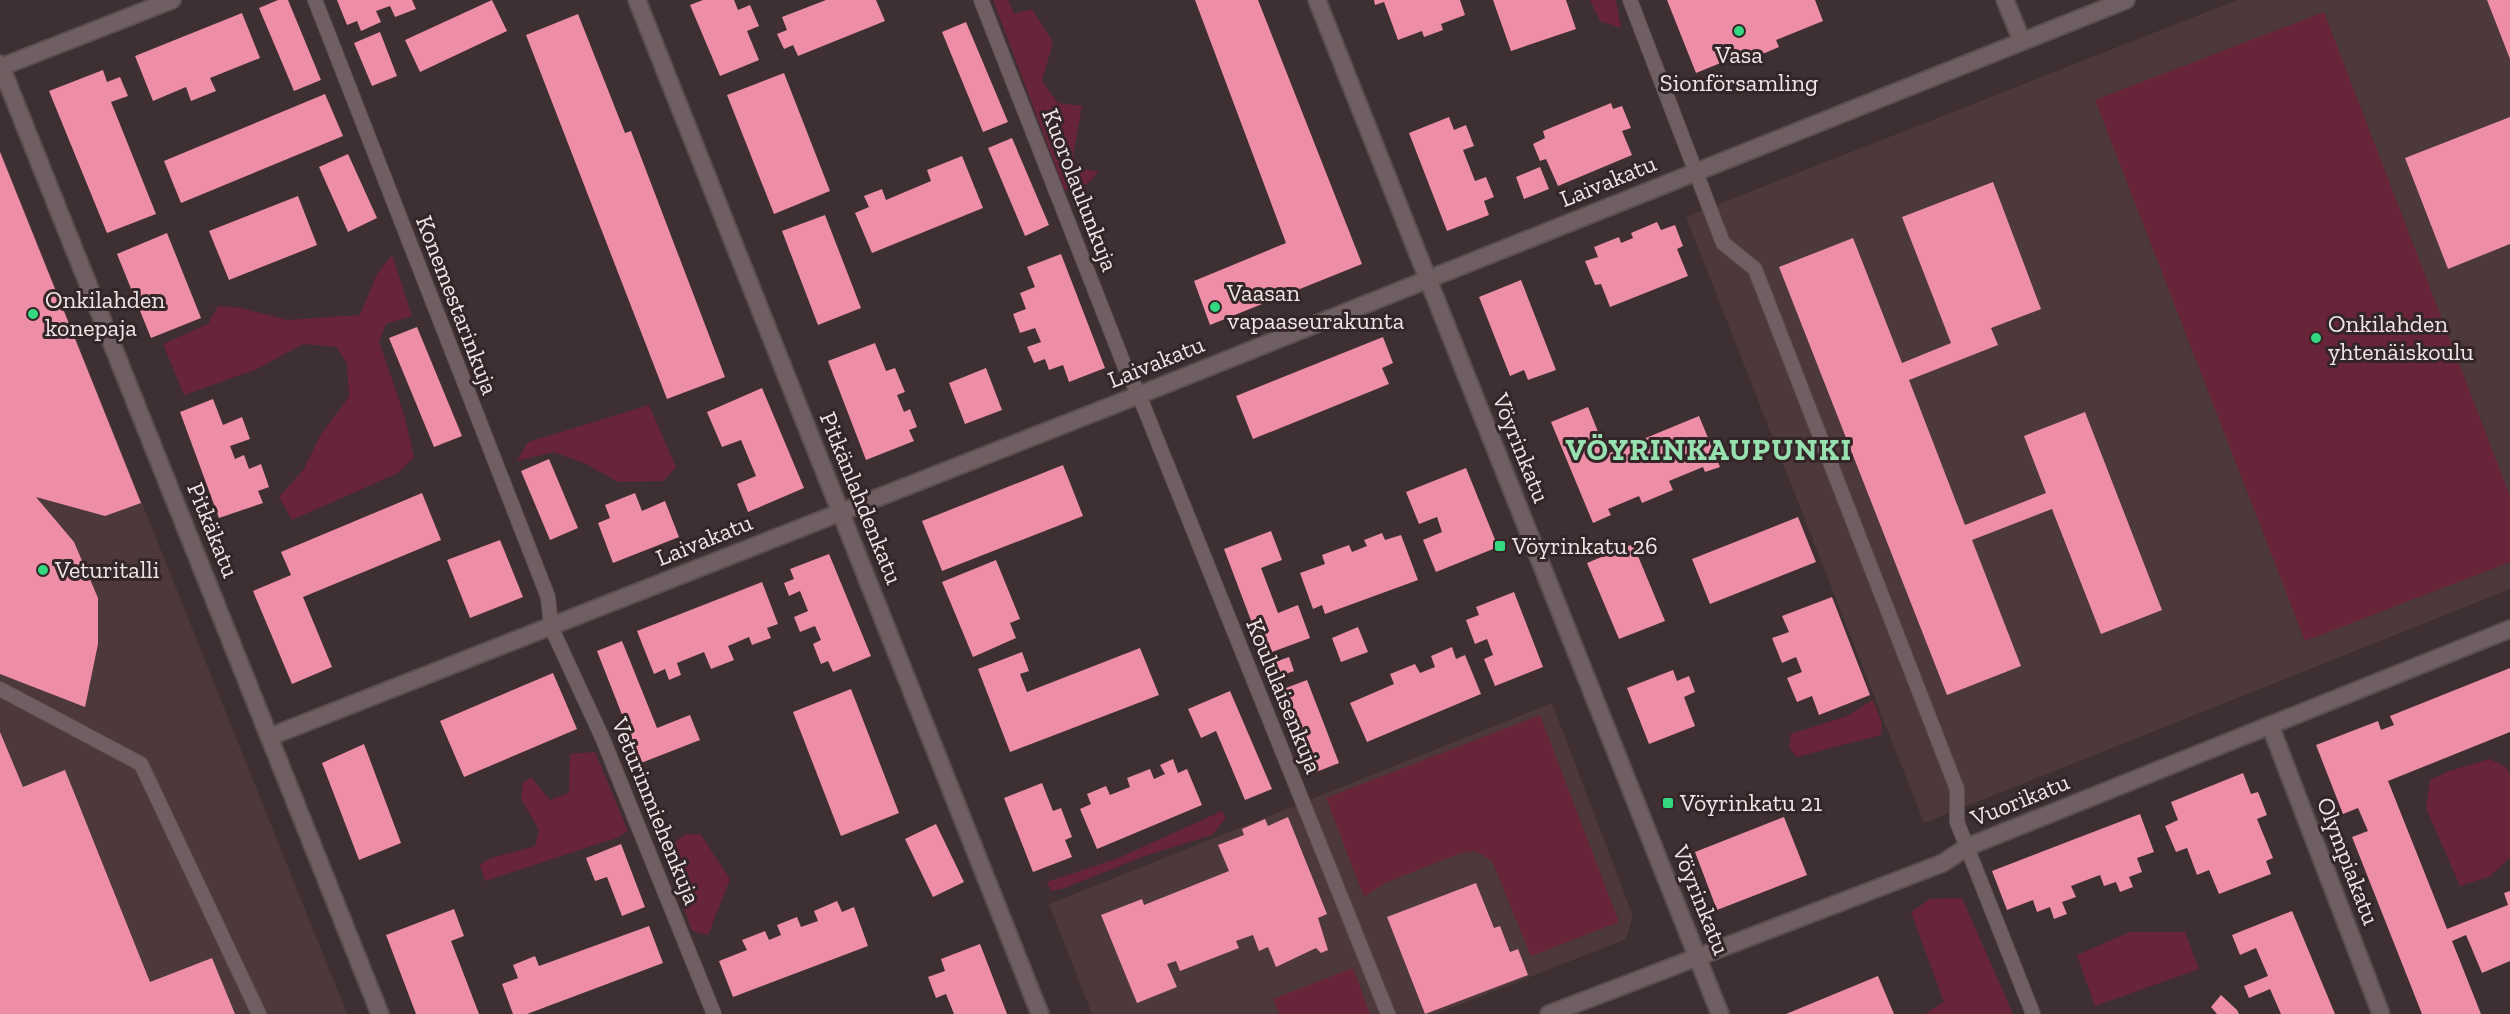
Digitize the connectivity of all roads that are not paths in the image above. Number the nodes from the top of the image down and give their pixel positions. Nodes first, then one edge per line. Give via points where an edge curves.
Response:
1 (172, 0) edge
2 (315, 0) edge
3 (637, 0) edge
4 (981, 0) edge
5 (1317, 0) edge
6 (1630, 0) edge
7 (2006, 0) edge
8 (2126, 0) edge
9 (2022, 41) junction
10 (1, 66) edge
11 (1695, 172) junction
12 (1428, 279) junction
13 (1139, 395) junction
14 (840, 512) junction
15 (551, 627) junction
16 (2510, 629) edge
17 (0, 689) edge
18 (2270, 725) junction
19 (269, 736) junction
20 (1967, 847) junction
21 (1697, 956) junction
22 (259, 1014) edge
23 (380, 1014) edge
24 (714, 1014) edge
25 (1040, 1014) edge
26 (1388, 1014) edge
27 (1549, 1014) edge
28 (1720, 1014) edge
29 (2033, 1014) edge
30 (2381, 1014) edge

1 - 10 street
2 - 15 lane, Konemestarinkuja via 548,597
3 - 14 street, Pitkänlahdenkatu
4 - 13 lane, Kuorolaulunkuja
5 - 12 street, Vöyrinkatu
6 - 11 lane
7 - 9 street
8 - 9 street, Laivakatu
9 - 11 street, Laivakatu
10 - 19 street, Pitkäkatu
11 - 12 street, Laivakatu
11 - 20 lane via 1723,243 1755,269 1957,789 1957,822
12 - 13 street, Laivakatu
12 - 21 street, Vöyrinkatu
13 - 14 street, Laivakatu
13 - 26 lane, Koululaisenkuja
14 - 15 street, Laivakatu
14 - 25 street, Pitkänlahdenkatu
15 - 19 street, Laivakatu
15 - 24 lane, Veturinmiehenkuja via 602,737
16 - 18 street, Vuorikatu
17 - 22 lane via 141,764
18 - 20 street, Vuorikatu
18 - 30 street, Olympiakatu
19 - 23 street, Pitkäkatu
20 - 21 street, Vuorikatu via 1942,863
20 - 29 lane
21 - 27 street, Vuorikatu
21 - 28 street, Vöyrinkatu

